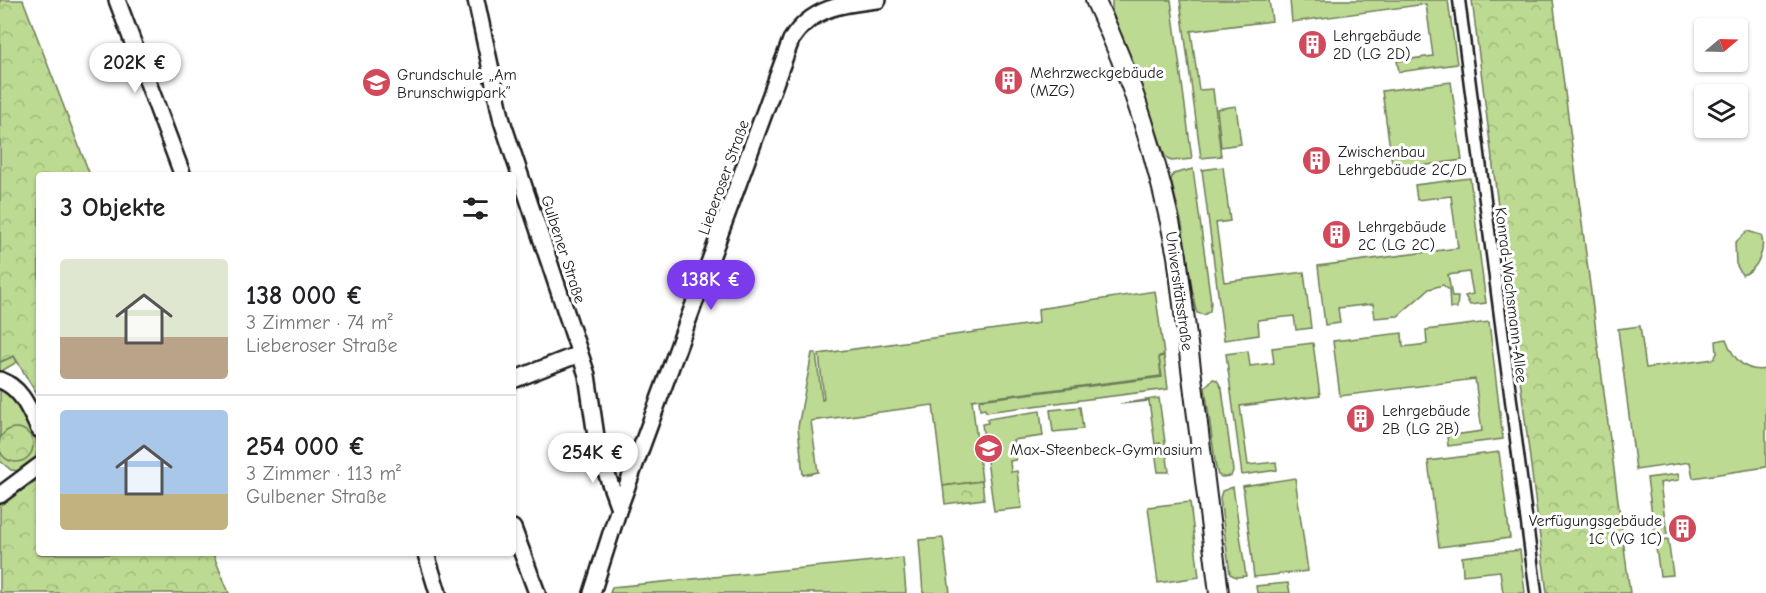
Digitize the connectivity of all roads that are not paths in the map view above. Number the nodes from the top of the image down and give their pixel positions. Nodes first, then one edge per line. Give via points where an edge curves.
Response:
1 (117, 0) edge
2 (476, 0) edge
3 (878, 0) edge
4 (1095, 0) edge
5 (1459, 0) edge
6 (182, 172) edge
7 (579, 354) junction
8 (516, 379) edge
9 (0, 380) edge
10 (36, 423) edge
11 (36, 468) edge
12 (2, 488) edge
13 (619, 508) junction
14 (516, 536) edge
15 (427, 556) edge
16 (438, 593) edge
17 (537, 593) edge
18 (592, 593) edge
19 (1220, 593) edge
20 (1536, 593) edge

1 - 6 street
2 - 7 street, Gulbener Straße via 502,122
3 - 13 street, Lieberoser Straße via 840,4 800,26 784,58
4 - 19 street, Universitätsstraße via 1145,127 1168,213
5 - 20 street, Konrad-Wachsmann-Allee
7 - 8 street
7 - 13 street, Gulbener Straße via 587,375 598,450
9 - 10 street via 11,384 21,395
11 - 12 street
13 - 18 street, Lieberoser Straße
14 - 17 street
15 - 16 street

